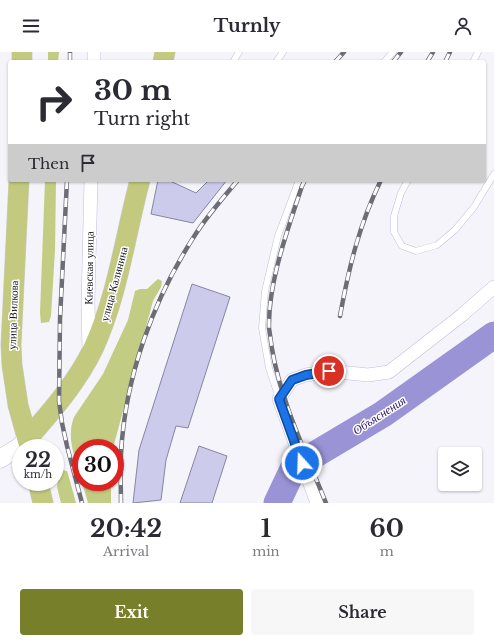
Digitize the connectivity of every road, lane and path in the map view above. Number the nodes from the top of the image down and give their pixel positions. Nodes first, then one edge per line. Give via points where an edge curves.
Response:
1 (393, 52) edge
2 (386, 60) edge
3 (494, 174) edge
4 (19, 182) edge
5 (91, 182) edge
6 (140, 182) edge
7 (298, 182) edge
8 (407, 182) edge
9 (494, 287) edge
10 (89, 357) junction
11 (279, 399) junction
12 (28, 439) edge
13 (32, 439) edge
14 (12, 451) edge
15 (0, 459) edge
16 (317, 503) edge

1 - 2 lane
3 - 8 lane via 474,207 455,230 437,245 416,251 402,246 394,232 396,208
4 - 12 main road, улица Вилкова via 11,345 18,405
5 - 10 street, Киевская улица
6 - 10 main road, улица Калинина via 107,314
7 - 11 lane via 278,236 265,291 262,328 269,368
9 - 11 street via 389,372 368,375 329,371 306,375 292,380
10 - 13 main road, улица Калинина
11 - 16 street
14 - 15 main road

